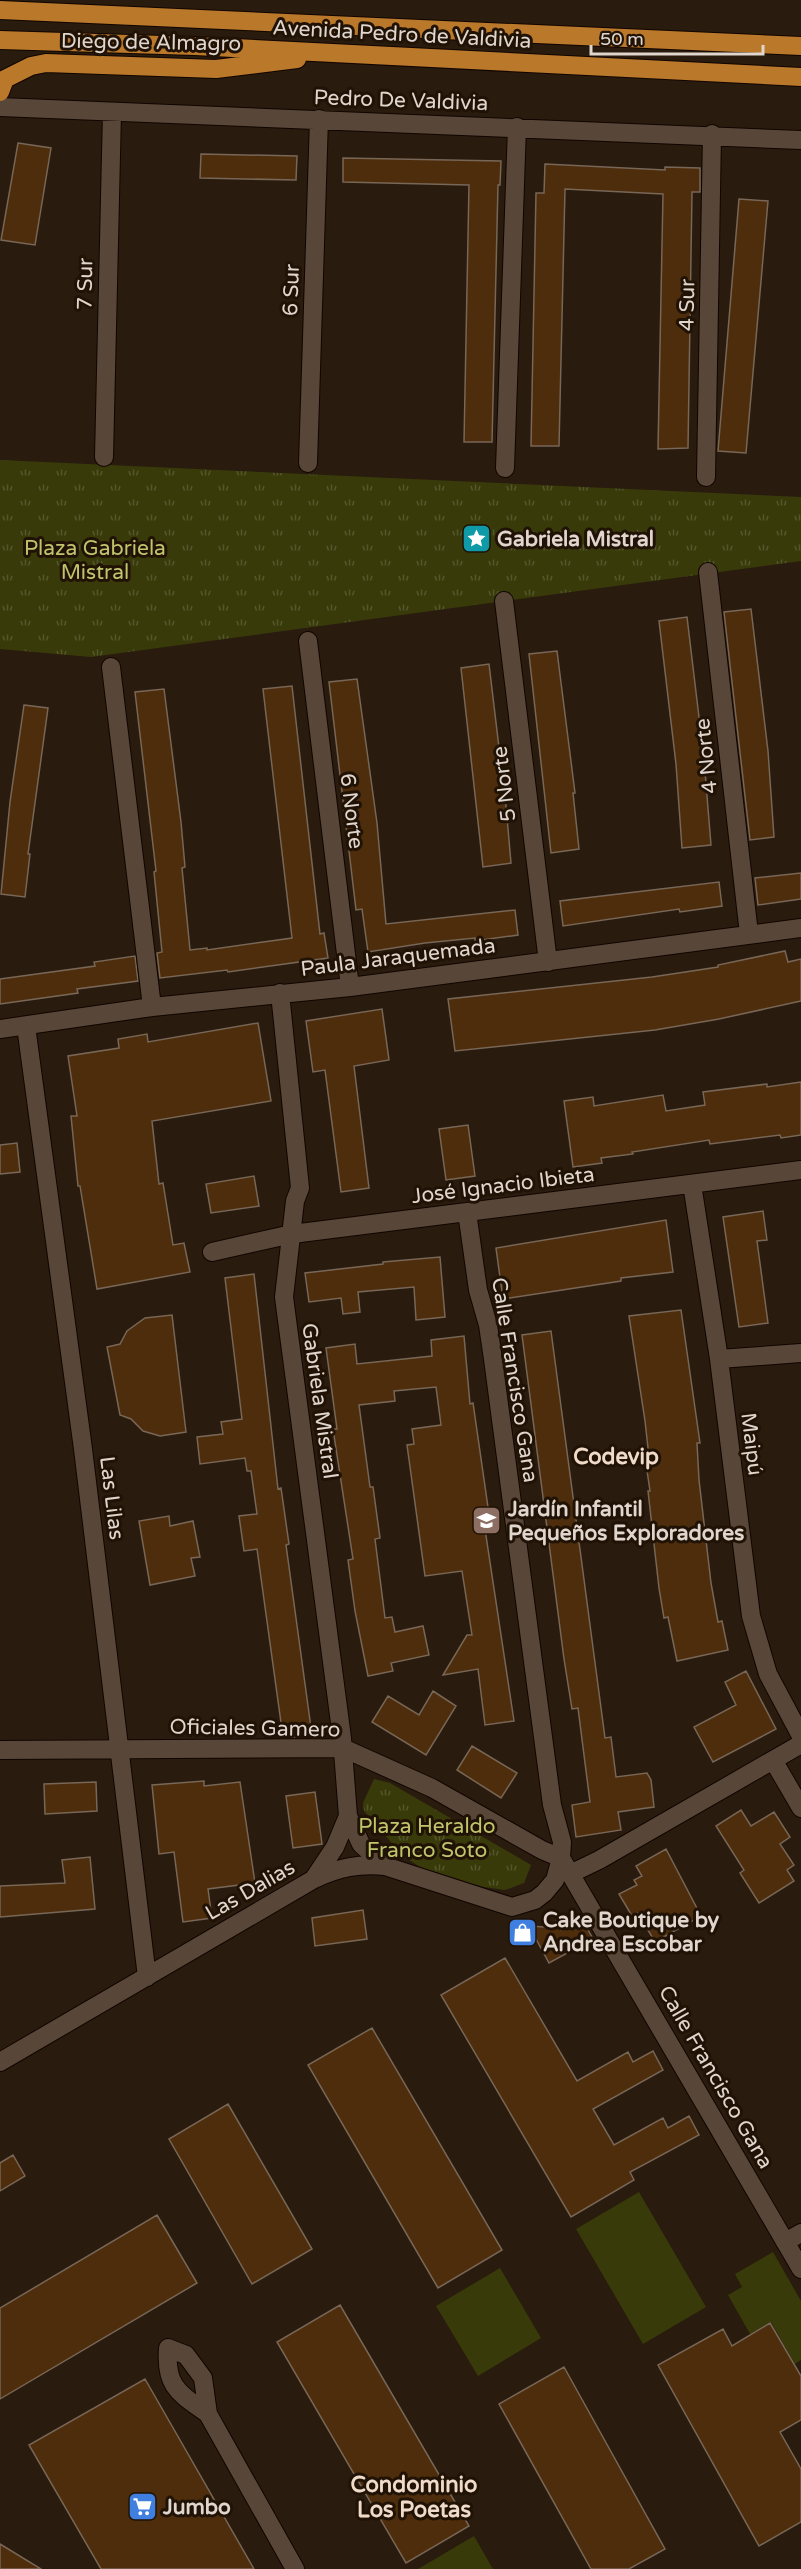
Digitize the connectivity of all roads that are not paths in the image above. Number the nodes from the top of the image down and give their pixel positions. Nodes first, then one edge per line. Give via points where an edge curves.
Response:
1 (23, 0) edge
2 (0, 10) edge
3 (38, 12) junction
4 (0, 40) edge
5 (801, 46) edge
6 (348, 54) junction
7 (801, 77) edge
8 (0, 92) edge
9 (0, 107) edge
10 (112, 112) junction
11 (319, 120) junction
12 (518, 127) junction
13 (712, 134) junction
14 (801, 140) edge
15 (104, 457) dead end
16 (308, 463) dead end
17 (505, 468) dead end
18 (706, 477) dead end
19 (708, 572) dead end
20 (504, 601) dead end
21 (308, 641) dead end
22 (111, 667) dead end
23 (801, 928) edge
24 (749, 934) junction
25 (548, 962) junction
26 (350, 987) junction
27 (280, 993) junction
28 (152, 1007) junction
29 (26, 1026) junction
30 (0, 1029) edge
31 (801, 1170) edge
32 (692, 1184) junction
33 (467, 1212) junction
34 (292, 1234) junction
35 (212, 1252) dead end
36 (801, 1353) edge
37 (719, 1359) junction
38 (801, 1736) edge
39 (801, 1744) edge
40 (343, 1748) junction
41 (0, 1750) edge
42 (120, 1750) junction
43 (773, 1760) junction
44 (552, 1805) junction
45 (801, 1808) edge
46 (348, 1816) junction
47 (542, 1850) junction
48 (561, 1858) junction
49 (385, 1866) junction
50 (314, 1879) junction
51 (562, 1883) junction
52 (147, 1977) junction
53 (0, 2062) edge
54 (801, 2233) edge
55 (784, 2242) junction
56 (801, 2269) edge
57 (208, 2414) dead end
58 (295, 2569) edge

1 - 3 main road, Diego de Almagro
2 - 3 main road, Avenida Pedro de Valdivia
3 - 5 main road, Avenida Pedro de Valdivia
4 - 6 main road, Avenida Pedro de Valdivia
6 - 7 main road, Avenida Pedro de Valdivia
6 - 8 main road, Diego de Almagro via 216,69 46,63 5,79
9 - 10 street, Pedro De Valdivia
10 - 11 street, Pedro De Valdivia
10 - 15 street, 7 Sur
11 - 12 street, Pedro De Valdivia
11 - 16 street, 6 Sur
12 - 13 street, Pedro De Valdivia
12 - 17 street
13 - 14 street, Pedro De Valdivia
13 - 18 street, 4 Sur
19 - 24 street, 4 Norte
20 - 25 street, 5 Norte
21 - 26 street, 6 Norte
22 - 28 street
23 - 24 street, Paula Jaraquemada
24 - 25 street, Paula Jaraquemada
25 - 26 street, Paula Jaraquemada
26 - 27 street, Paula Jaraquemada
27 - 28 street, Paula Jaraquemada
27 - 34 street, Gabriela Mistral via 300,1188
28 - 29 street, Paula Jaraquemada
29 - 30 street, Paula Jaraquemada
29 - 42 street, Las Lilas
31 - 32 street, José Ignacio Ibieta
32 - 33 street, José Ignacio Ibieta
32 - 37 street, Maipú
33 - 34 street, José Ignacio Ibieta
33 - 44 street, Calle Francisco Gana via 476,1280 490,1336
34 - 35 street, José Ignacio Ibieta
34 - 40 street, Gabriela Mistral via 284,1297
36 - 37 street
37 - 38 street, Maipú via 753,1625 768,1674
39 - 43 street
40 - 42 street, Oficiales Gamero
40 - 46 street, Gabriela Mistral
40 - 47 street, Oficiales Gamero via 432,1788
41 - 42 street, Oficiales Gamero
42 - 52 street, Las Lilas
43 - 45 street
43 - 51 street
44 - 47 street, Calle Francisco Gana via 547,1842
44 - 48 street, Calle Francisco Gana via 562,1842
46 - 49 street, Gabriela Mistral via 361,1844
46 - 50 street, Gabriela Mistral via 335,1847
47 - 48 street, Oficiales Gamero
47 - 51 street
48 - 51 street
49 - 50 street, Las Dalias via 344,1868
49 - 51 street, Las Dalias via 512,1907 535,1900
50 - 52 street, Las Dalias
51 - 55 street, Calle Francisco Gana
52 - 53 street, Las Dalias
54 - 55 street
55 - 56 street, Calle Francisco Gana
57 - 58 street

